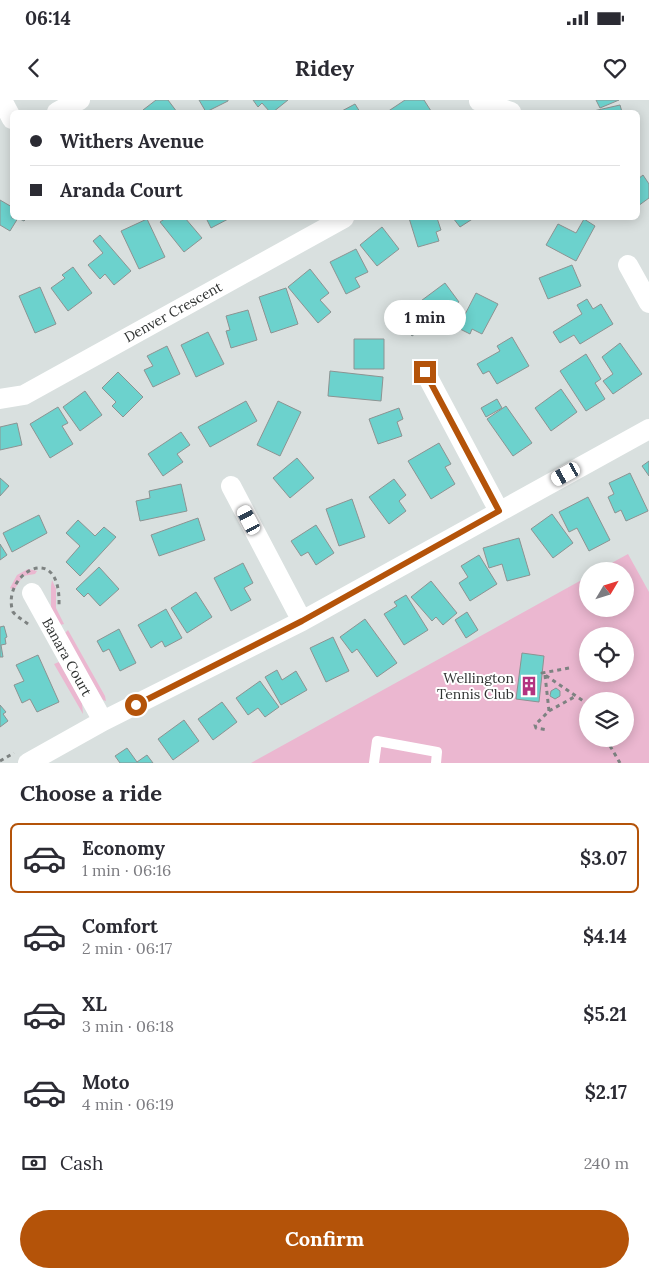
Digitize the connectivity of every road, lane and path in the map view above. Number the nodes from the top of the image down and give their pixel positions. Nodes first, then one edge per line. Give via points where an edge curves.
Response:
1 (2, 100) edge
2 (80, 100) edge
3 (477, 105) edge
4 (61, 110) edge
5 (501, 110) edge
6 (10, 116) edge
7 (340, 220) edge
8 (628, 265) dead end
9 (649, 303) edge
10 (425, 372) dead end
11 (0, 399) edge
12 (649, 429) edge
13 (231, 486) dead end
14 (499, 511) junction
15 (32, 593) dead end
16 (302, 621) junction
17 (569, 668) dead end
18 (545, 675) junction
19 (576, 696) junction
20 (579, 698) edge
21 (549, 711) junction
22 (102, 722) junction
23 (548, 730) dead end
24 (611, 747) edge
25 (28, 763) edge
26 (374, 763) edge
27 (436, 763) edge
28 (620, 763) edge

1 - 6 street
2 - 4 street
3 - 5 street
7 - 11 street, Denver Crescent via 24,395
8 - 9 street
10 - 14 street
12 - 14 street
13 - 16 street
14 - 16 street
15 - 22 street, Banara Court
16 - 22 street
17 - 18 path via 542,673
18 - 19 path
18 - 21 path
19 - 20 path
19 - 21 path
21 - 23 path via 535,725
22 - 25 street
24 - 28 path
26 - 27 lane via 377,741 437,752

